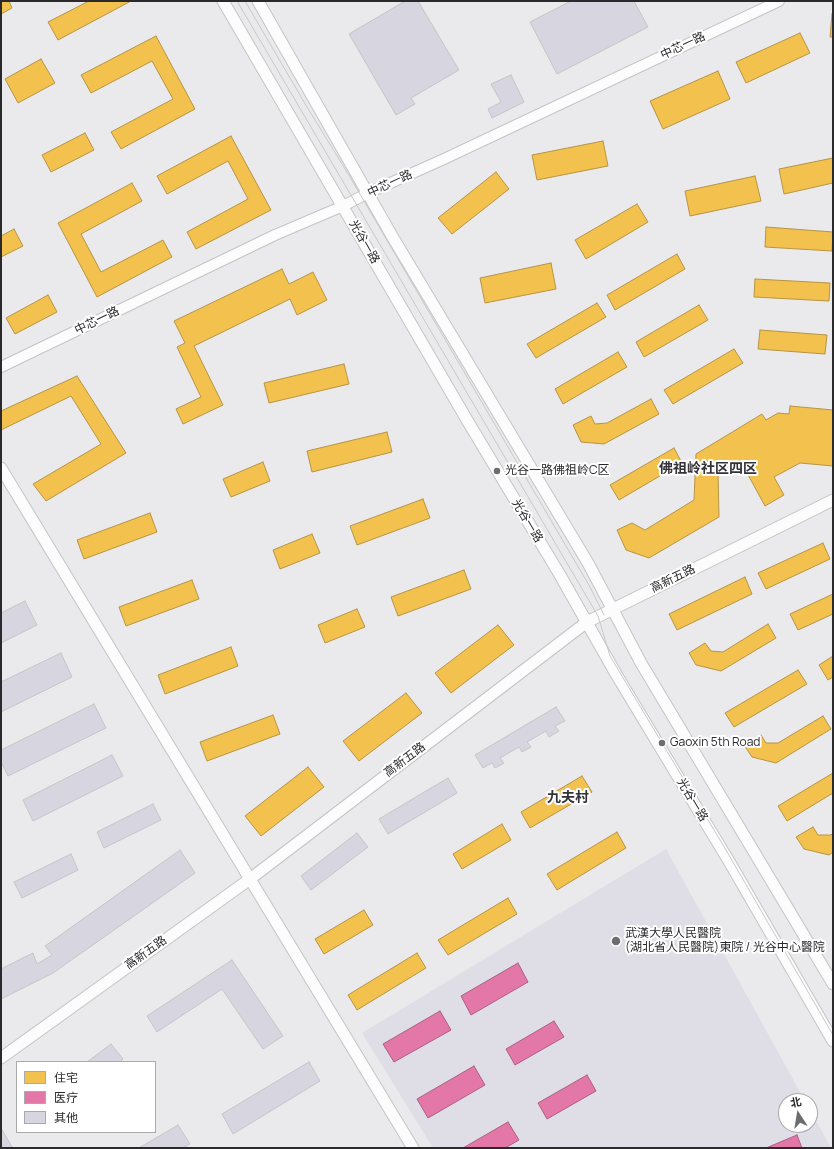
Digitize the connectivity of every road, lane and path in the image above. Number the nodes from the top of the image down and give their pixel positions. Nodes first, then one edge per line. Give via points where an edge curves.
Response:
1 (223, 1) edge
2 (258, 1) edge
3 (779, 1) edge
4 (368, 193) junction
5 (343, 206) junction
6 (1, 367) edge
7 (1, 468) edge
8 (1, 482) edge
9 (833, 500) edge
10 (612, 608) junction
11 (586, 622) junction
12 (247, 881) junction
13 (833, 984) edge
14 (833, 1041) edge
15 (1, 1058) edge
16 (404, 1148) edge
17 (412, 1148) edge

1 - 5 main road, 光谷一路
2 - 4 main road
3 - 4 street, 中芯一路
4 - 5 street, 中芯一路
4 - 10 main road via 588,563
5 - 6 street, 中芯一路 via 275,235
5 - 11 main road, 光谷一路
7 - 12 main road
8 - 12 main road
9 - 10 main road, 高新五路
10 - 11 main road, 高新五路
10 - 13 main road via 641,663
11 - 12 main road, 高新五路
11 - 14 main road, 光谷一路
12 - 15 main road, 高新五路
12 - 16 main road
12 - 17 main road

